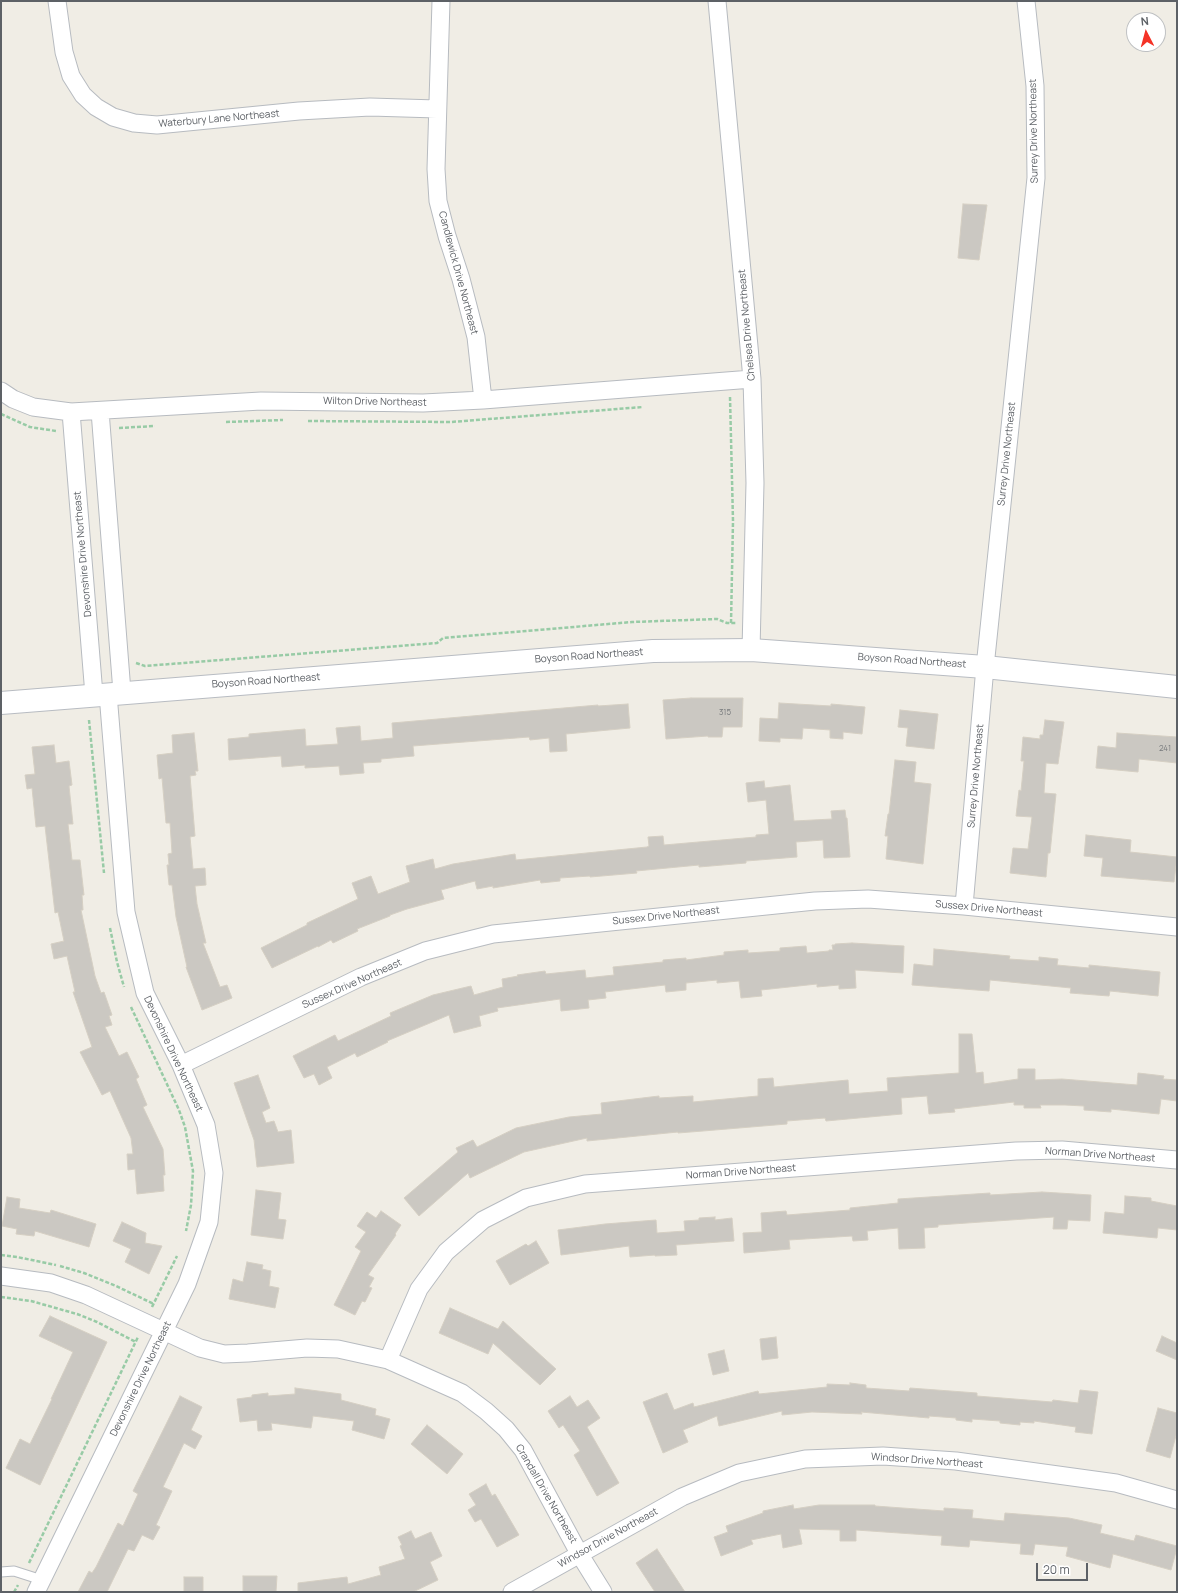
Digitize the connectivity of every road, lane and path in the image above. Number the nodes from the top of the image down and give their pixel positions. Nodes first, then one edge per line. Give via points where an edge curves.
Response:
1 (57, 1) edge
2 (441, 1) edge
3 (718, 1) edge
4 (1026, 1) edge
5 (437, 109) junction
6 (752, 379) junction
7 (1, 391) edge
8 (730, 391) dead end
9 (482, 400) junction
10 (100, 411) junction
11 (71, 412) junction
12 (732, 623) junction
13 (738, 624) dead end
14 (751, 650) junction
15 (134, 663) dead end
16 (985, 667) junction
17 (1177, 687) edge
18 (108, 694) junction
19 (1, 703) edge
20 (964, 906) junction
21 (1177, 927) edge
22 (181, 1065) junction
23 (1177, 1160) edge
24 (1, 1276) edge
25 (1, 1297) edge
26 (164, 1332) junction
27 (140, 1334) dead end
28 (136, 1342) junction
29 (140, 1344) dead end
30 (388, 1360) junction
31 (1177, 1500) edge
32 (580, 1554) junction
33 (1, 1572) edge
34 (23, 1574) junction
35 (39, 1586) edge
36 (14, 1592) edge
37 (512, 1592) edge
38 (603, 1592) edge

1 - 5 street, Waterbury Lane Northeast via 64,52 71,76 96,107 113,117 134,123 157,125 370,107
2 - 5 street, Candlewick Drive Northeast
3 - 6 street, Chelsea Drive Northeast
4 - 16 street, Surrey Drive Northeast via 1035,86 1036,178
5 - 9 street, Candlewick Drive Northeast via 438,201 476,337
6 - 9 street, Wilton Drive Northeast
6 - 14 street, Chelsea Drive Northeast via 755,483
7 - 11 street, Wilton Drive Northeast via 13,399 33,406
8 - 12 path
9 - 10 street, Wilton Drive Northeast via 423,403 261,401
10 - 11 street, Wilton Drive Northeast
10 - 18 street, Devonshire Drive Northeast
11 - 18 street, Devonshire Drive Northeast
12 - 13 path
12 - 15 path via 717,619 632,622 443,638 437,643 145,666
14 - 16 main road, Boyson Road Northeast
14 - 18 main road, Boyson Road Northeast via 653,651
16 - 17 main road, Boyson Road Northeast
16 - 20 street, Surrey Drive Northeast
18 - 19 main road, Boyson Road Northeast
18 - 22 street, Devonshire Drive Northeast via 126,912 145,993
20 - 21 street, Sussex Drive Northeast
20 - 22 street, Sussex Drive Northeast via 868,899 815,901 493,934 425,951 361,977
22 - 26 street, Devonshire Drive Northeast via 206,1125 214,1173 209,1222 187,1284
23 - 30 street, Norman Drive Northeast via 1062,1150 1016,1151 585,1184 526,1198 483,1220 446,1252 419,1289
24 - 26 street, Crandall Drive Northeast via 58,1285 86,1295
25 - 28 path via 31,1301 77,1314
26 - 30 street, Crandall Drive Northeast via 200,1348 224,1354 308,1348 338,1349
26 - 35 street, Devonshire Drive Northeast
27 - 28 path
28 - 29 path
28 - 34 path
30 - 32 street, Crandall Drive Northeast via 462,1393 506,1429 523,1450
31 - 32 street, Windsor Drive Northeast via 1116,1483 956,1462 883,1456 804,1459 738,1473 682,1497
32 - 37 street, Windsor Drive Northeast
32 - 38 street, Crandall Drive Northeast
33 - 34 lane via 14,1571
34 - 35 lane
34 - 36 path

